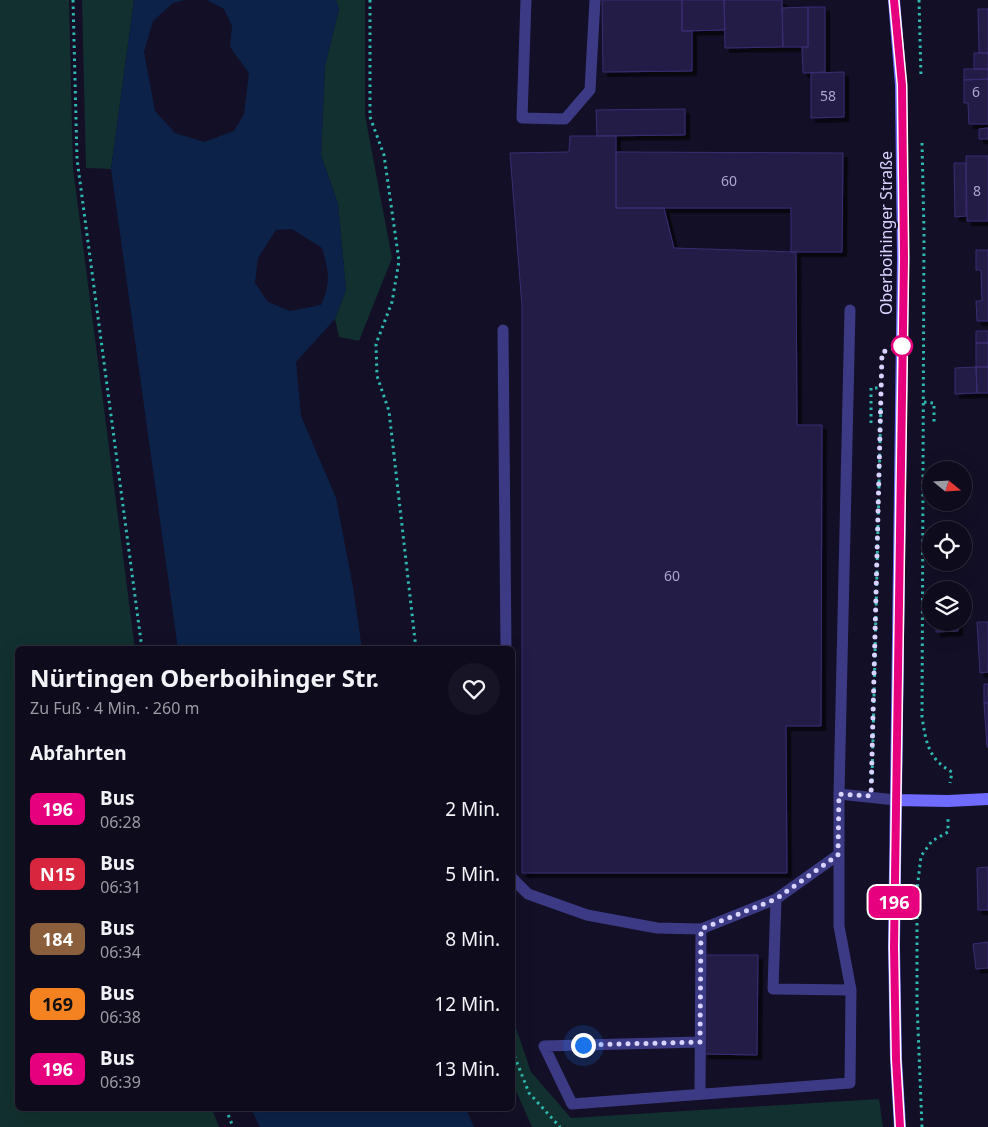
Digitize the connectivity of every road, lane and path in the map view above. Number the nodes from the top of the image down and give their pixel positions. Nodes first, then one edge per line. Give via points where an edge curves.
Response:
1 (73, 0) edge
2 (370, 0) edge
3 (526, 0) edge
4 (595, 0) edge
5 (894, 0) edge
6 (919, 0) edge
7 (921, 87) dead end
8 (922, 135) dead end
9 (850, 310) dead end
10 (503, 330) dead end
11 (881, 378) dead end
12 (881, 398) dead end
13 (924, 402) junction
14 (871, 423) dead end
15 (934, 423) dead end
16 (142, 646) edge
17 (416, 646) edge
18 (506, 646) edge
19 (839, 794) junction
20 (871, 796) junction
21 (988, 799) edge
22 (896, 800) junction
23 (948, 801) junction
24 (838, 855) junction
25 (515, 881) edge
26 (776, 899) junction
27 (701, 929) junction
28 (851, 990) junction
29 (700, 1042) junction
30 (515, 1058) edge
31 (700, 1094) junction
32 (227, 1111) edge
33 (233, 1127) edge
34 (560, 1127) edge
35 (900, 1127) edge
36 (922, 1127) edge

1 - 16 path via 77,159
2 - 17 path via 370,117 384,155 399,262 392,302 376,344 377,376 389,411
3 - 4 lane via 522,118 565,119 590,90
5 - 22 main road, Oberboihinger Straße via 902,85 904,258
6 - 7 path
8 - 13 path
9 - 19 lane
10 - 18 lane
11 - 14 path via 881,388 871,388
12 - 20 path
13 - 15 path via 934,403
13 - 23 path via 922,717 932,754 940,765 952,772
19 - 20 lane
19 - 24 lane
20 - 22 lane
21 - 23 main road
22 - 23 main road
22 - 35 main road, Oberboihinger Straße via 894,957
23 - 36 path via 948,832 932,841 921,856 917,890
24 - 26 lane
24 - 28 lane via 839,926
25 - 27 lane via 528,894 587,915 657,928
26 - 27 lane
26 - 28 lane via 773,989
27 - 29 lane
28 - 31 lane via 850,1083
29 - 31 lane
29 - 31 lane via 544,1046 572,1104
30 - 34 path via 529,1093
32 - 33 path

